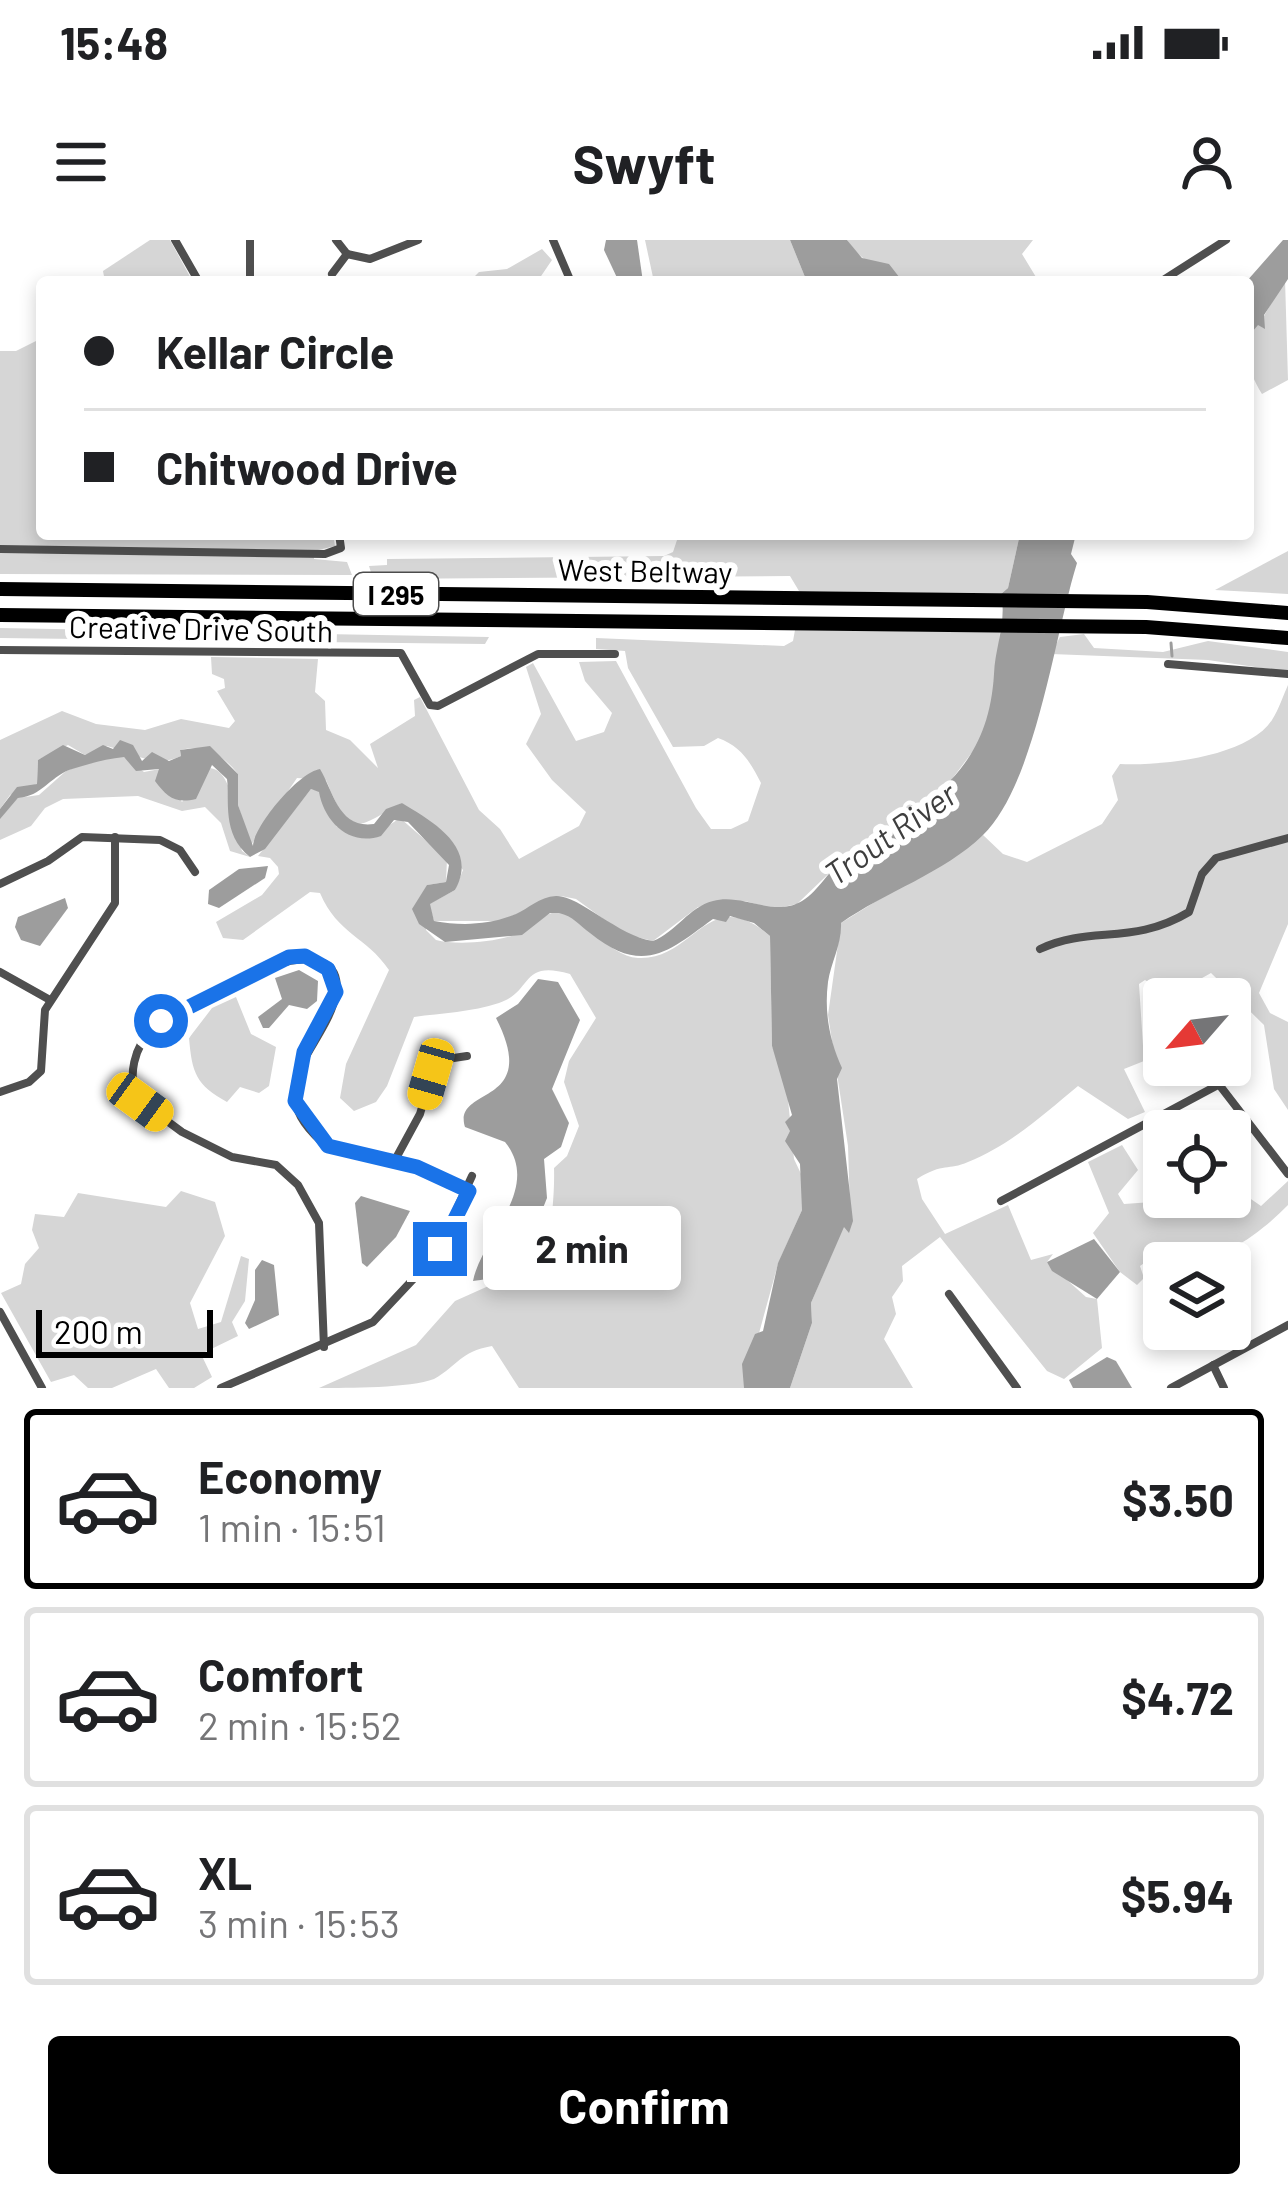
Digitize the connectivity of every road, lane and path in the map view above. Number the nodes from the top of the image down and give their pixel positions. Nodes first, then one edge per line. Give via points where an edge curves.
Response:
1 (175, 240) edge
2 (250, 240) edge
3 (336, 240) edge
4 (418, 240) edge
5 (553, 240) edge
6 (1226, 240) edge
7 (346, 254) junction
8 (332, 274) dead end
9 (196, 276) edge
10 (250, 276) edge
11 (568, 276) edge
12 (1169, 276) edge
13 (340, 540) edge
14 (0, 549) edge
15 (0, 589) edge
16 (1288, 614) edge
17 (0, 615) edge
18 (1288, 638) edge
19 (0, 650) edge
20 (615, 654) dead end
21 (1168, 664) dead end
22 (1288, 674) edge
23 (115, 837) junction
24 (1288, 838) edge
25 (195, 872) dead end
26 (0, 884) edge
27 (1040, 949) dead end
28 (0, 972) edge
29 (50, 1000) junction
30 (467, 1056) dead end
31 (1216, 1086) edge
32 (1219, 1086) edge
33 (0, 1092) edge
34 (395, 1160) junction
35 (1288, 1174) edge
36 (472, 1176) dead end
37 (469, 1191) junction
38 (1001, 1201) dead end
39 (949, 1294) dead end
40 (0, 1312) edge
41 (1288, 1325) edge
42 (324, 1347) junction
43 (1213, 1365) junction
44 (42, 1388) edge
45 (221, 1388) edge
46 (1018, 1388) edge
47 (1171, 1388) edge
48 (1224, 1388) edge

1 - 9 street
2 - 10 street
3 - 7 street
4 - 7 street via 370,259
5 - 11 street
6 - 12 street
7 - 8 street
13 - 14 street via 341,548 325,554
15 - 16 highway, West Beltway / I 295 via 1096,602
17 - 18 highway, West Beltway / I 295 via 1093,627
19 - 20 street, Creative Drive South via 401,653 438,706 538,653
21 - 22 street
23 - 25 street via 172,845
23 - 26 street via 75,838
23 - 29 street via 113,909
24 - 27 street via 1216,858 1189,911 1156,930
28 - 29 street
29 - 33 street via 41,1071
30 - 34 street via 434,1069
31 - 38 street
32 - 35 street
34 - 37 street
34 - 42 street via 328,1146 295,1101 304,1052 336,992 328,969 305,956 161,1021 136,1052 140,1102 182,1132 232,1157 276,1166 298,1185 319,1223
36 - 37 street
37 - 42 street via 435,1256 382,1315
39 - 46 street
40 - 44 street
41 - 43 street
42 - 45 street
43 - 47 street
43 - 48 street

